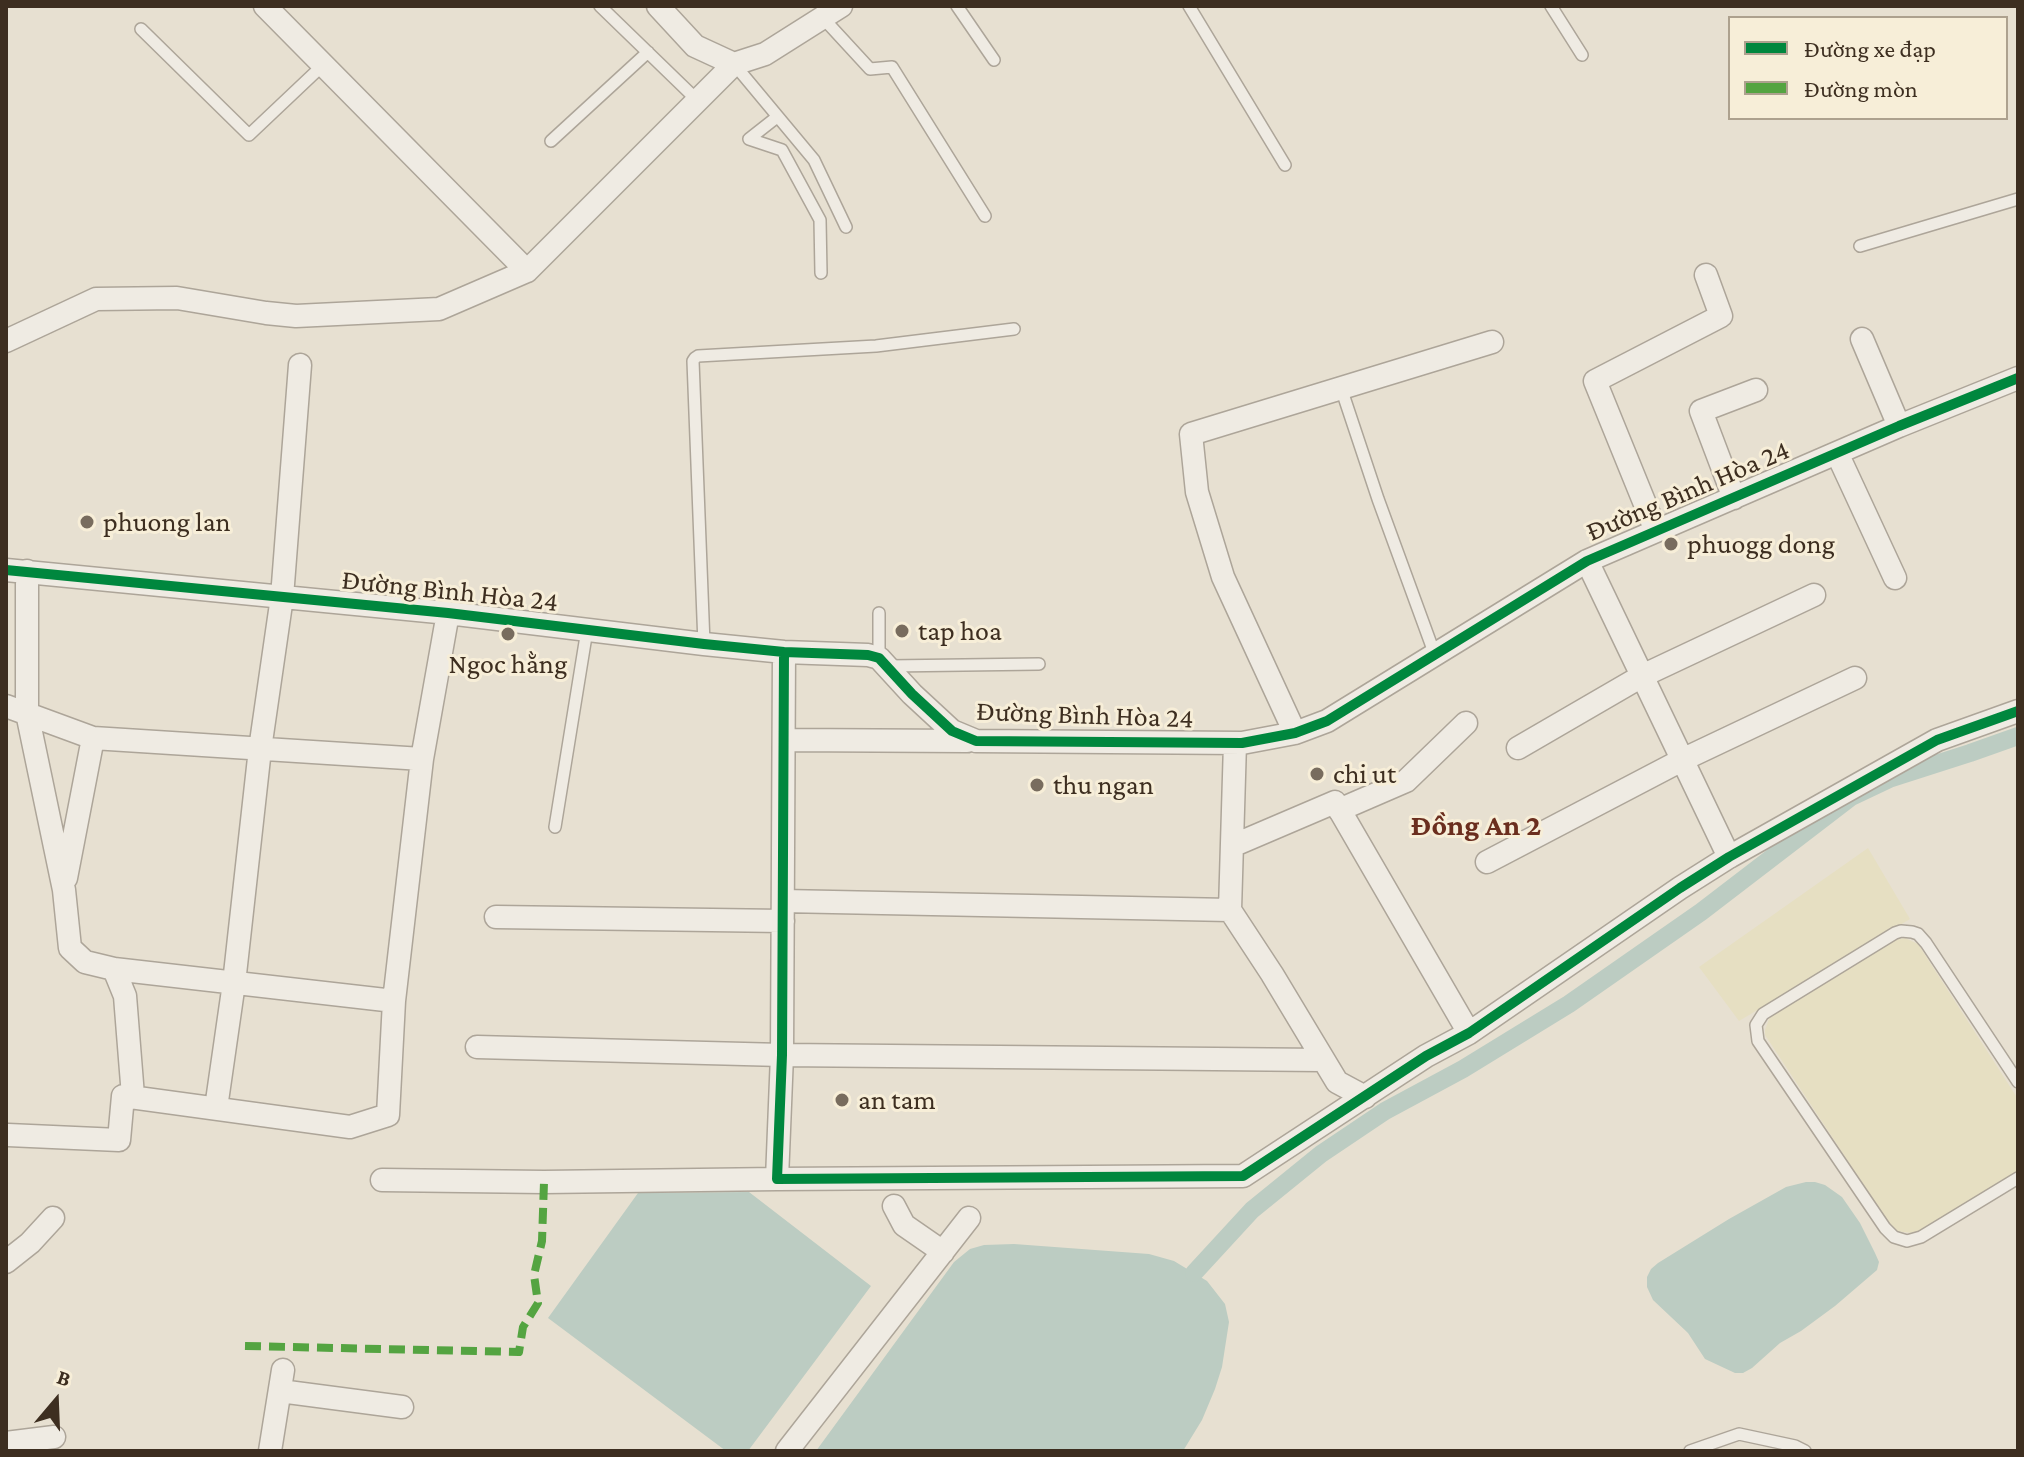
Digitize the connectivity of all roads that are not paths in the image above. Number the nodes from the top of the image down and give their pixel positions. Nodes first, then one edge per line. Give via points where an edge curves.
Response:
1 (265, 6) edge
2 (600, 6) edge
3 (658, 6) edge
4 (957, 6) edge
5 (1189, 6) edge
6 (1551, 6) edge
7 (832, 12) edge
8 (141, 29) dead end
9 (648, 52) junction
10 (1582, 55) dead end
11 (994, 60) dead end
12 (734, 64) junction
13 (323, 65) junction
14 (697, 100) junction
15 (777, 117) junction
16 (551, 141) dead end
17 (1285, 165) dead end
18 (2018, 199) edge
19 (985, 216) dead end
20 (846, 227) dead end
21 (1860, 246) dead end
22 (527, 271) junction
23 (821, 273) dead end
24 (1706, 275) dead end
25 (1014, 329) dead end
26 (1862, 339) dead end
27 (6, 341) edge
28 (1492, 342) dead end
29 (300, 365) dead end
30 (2018, 378) edge
31 (1341, 388) junction
32 (1756, 390) dead end
33 (1899, 426) junction
34 (1837, 453) junction
35 (1734, 498) junction
36 (1656, 531) junction
37 (1587, 561) junction
38 (16, 570) edge
39 (1895, 578) dead end
40 (1814, 595) dead end
41 (282, 597) junction
42 (448, 613) junction
43 (879, 613) dead end
44 (587, 630) junction
45 (704, 644) junction
46 (784, 652) junction
47 (1435, 655) junction
48 (882, 662) junction
49 (1039, 664) dead end
50 (1642, 676) junction
51 (1855, 678) dead end
52 (16, 710) edge
53 (2018, 711) edge
54 (1466, 723) dead end
55 (1295, 733) junction
56 (93, 738) junction
57 (784, 740) junction
58 (976, 741) junction
59 (1235, 743) junction
60 (1518, 748) dead end
61 (260, 749) junction
62 (422, 759) junction
63 (1682, 760) junction
64 (1339, 810) junction
65 (555, 827) dead end
66 (1232, 846) junction
67 (1729, 857) junction
68 (1487, 862) dead end
69 (64, 890) junction
70 (1230, 910) junction
71 (783, 911) junction
72 (496, 917) dead end
73 (114, 969) junction
74 (234, 983) junction
75 (394, 1001) junction
76 (1469, 1033) junction
77 (477, 1047) dead end
78 (782, 1055) junction
79 (1323, 1060) junction
80 (2018, 1082) edge
81 (133, 1096) junction
82 (1365, 1097) junction
83 (216, 1108) junction
84 (8, 1135) dead end
85 (2018, 1178) edge
86 (777, 1179) junction
87 (382, 1180) dead end
88 (894, 1206) dead end
89 (53, 1218) dead end
90 (969, 1218) dead end
91 (943, 1252) junction
92 (6, 1262) edge
93 (402, 1407) dead end
94 (54, 1437) dead end
95 (6, 1443) edge
96 (270, 1451) edge
97 (787, 1451) edge
98 (1690, 1451) edge
99 (1805, 1451) edge

1 - 13 street
2 - 9 lane
3 - 12 street via 695,46
4 - 11 lane
5 - 17 lane
6 - 10 lane
7 - 12 street via 765,54
7 - 19 lane via 870,69 892,67
8 - 13 lane via 249,135
9 - 14 lane
9 - 16 lane
12 - 14 street
12 - 15 lane
13 - 22 street
14 - 22 street
15 - 20 lane via 814,160
15 - 23 lane via 749,139 782,150 820,220
18 - 21 lane
22 - 27 street via 439,309 296,316 177,298 96,299
24 - 36 street via 1721,316 1595,381
25 - 45 lane via 876,346 694,359
26 - 33 street
28 - 31 street
29 - 41 street
30 - 33 street, Đường Bình Hòa 24
31 - 47 lane
31 - 55 street via 1191,434 1197,492 1223,577
32 - 35 street via 1701,411
33 - 34 street, Đường Bình Hòa 24
34 - 35 street, Đường Bình Hòa 24
34 - 39 street
35 - 36 street, Đường Bình Hòa 24
36 - 37 street, Đường Bình Hòa 24
37 - 47 street, Đường Bình Hòa 24
37 - 50 street
38 - 41 street, Đường Bình Hòa 24
38 - 52 street
40 - 50 street
41 - 42 street, Đường Bình Hòa 24
41 - 61 street
42 - 44 street, Đường Bình Hòa 24
42 - 62 street
43 - 48 lane
44 - 45 street, Đường Bình Hòa 24
44 - 65 lane
45 - 46 street, Đường Bình Hòa 24
46 - 48 street, Đường Bình Hòa 24 via 854,653
46 - 57 street
47 - 55 street, Đường Bình Hòa 24 via 1327,721
48 - 49 lane
48 - 58 street, Đường Bình Hòa 24 via 952,731
50 - 60 street
50 - 63 street
51 - 63 street
52 - 56 street
52 - 69 street
53 - 67 street via 1937,740
54 - 64 street via 1406,781
55 - 59 street, Đường Bình Hòa 24
56 - 61 street
56 - 69 street
57 - 58 street
57 - 71 street
58 - 59 street, Đường Bình Hòa 24
59 - 66 street
61 - 62 street
61 - 74 street
62 - 75 street
63 - 67 street
63 - 68 street
64 - 66 street via 1335,802
64 - 76 street
66 - 70 street
67 - 76 street
69 - 73 street via 70,948 85,962
70 - 71 street
70 - 79 street
71 - 72 street
71 - 78 street
73 - 74 street
73 - 81 street via 125,996
74 - 75 street
74 - 83 street
75 - 83 street via 388,1115 350,1127
76 - 82 street
77 - 78 street
78 - 79 street
78 - 86 street
79 - 82 street via 1337,1082
80 - 85 lane via 1926,943 1912,932 1901,931 1869,949 1763,1014 1756,1025 1758,1041 1894,1237 1921,1237
81 - 83 street
81 - 84 street via 123,1096 119,1140
82 - 86 street via 1243,1176
86 - 87 street
88 - 91 street via 904,1225
89 - 92 street
90 - 91 street
91 - 97 street
93 - 96 street via 282,1381
94 - 95 street
98 - 99 lane via 1739,1434

